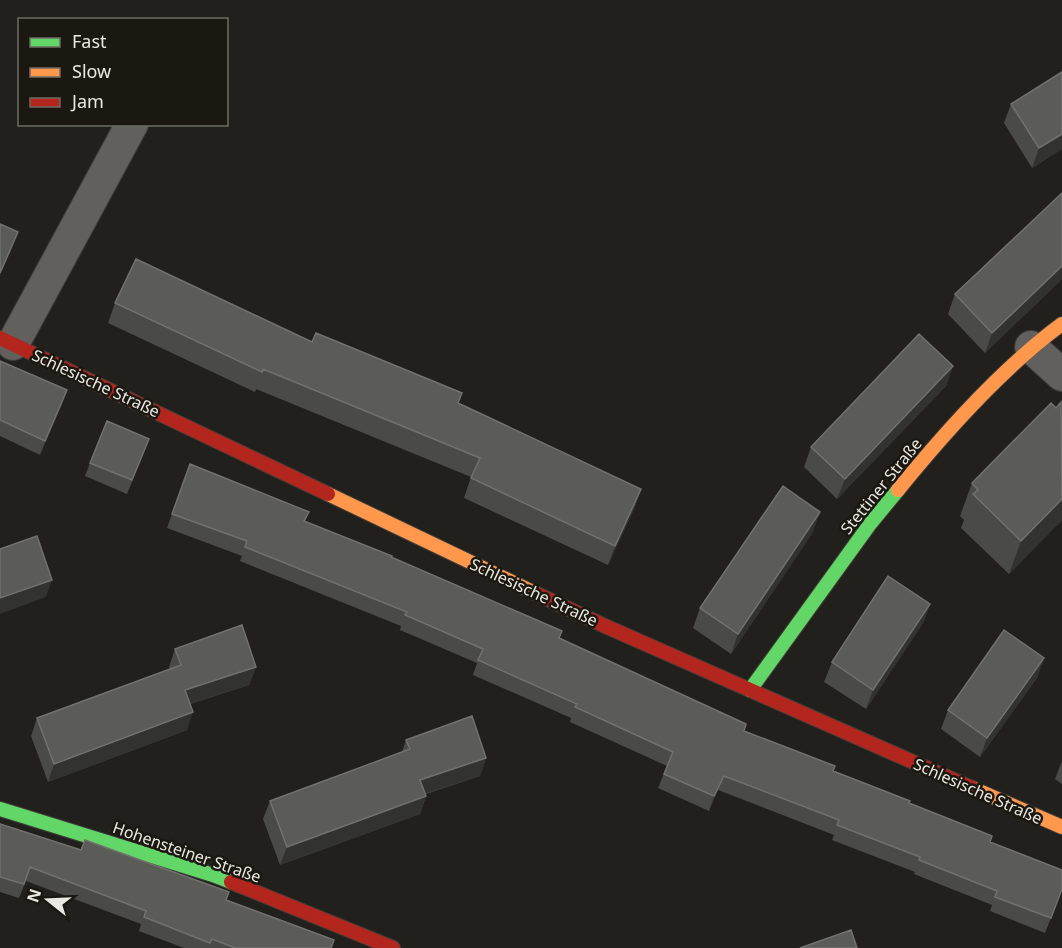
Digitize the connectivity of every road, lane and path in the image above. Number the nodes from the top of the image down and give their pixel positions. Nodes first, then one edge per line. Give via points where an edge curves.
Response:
1 (131, 126) edge
2 (1062, 324) edge
3 (6, 341) edge
4 (1031, 347) junction
5 (1062, 375) edge
6 (750, 690) junction
7 (0, 809) edge
8 (1062, 827) edge
9 (393, 948) edge

1 - 3 street, Schlesische Straße
2 - 4 street, Stettiner Straße
3 - 6 street, Schlesische Straße via 605,626
4 - 5 street
4 - 6 street, Stettiner Straße via 932,448 870,524
6 - 8 street, Schlesische Straße
7 - 9 street, Hohensteiner Straße via 213,875

